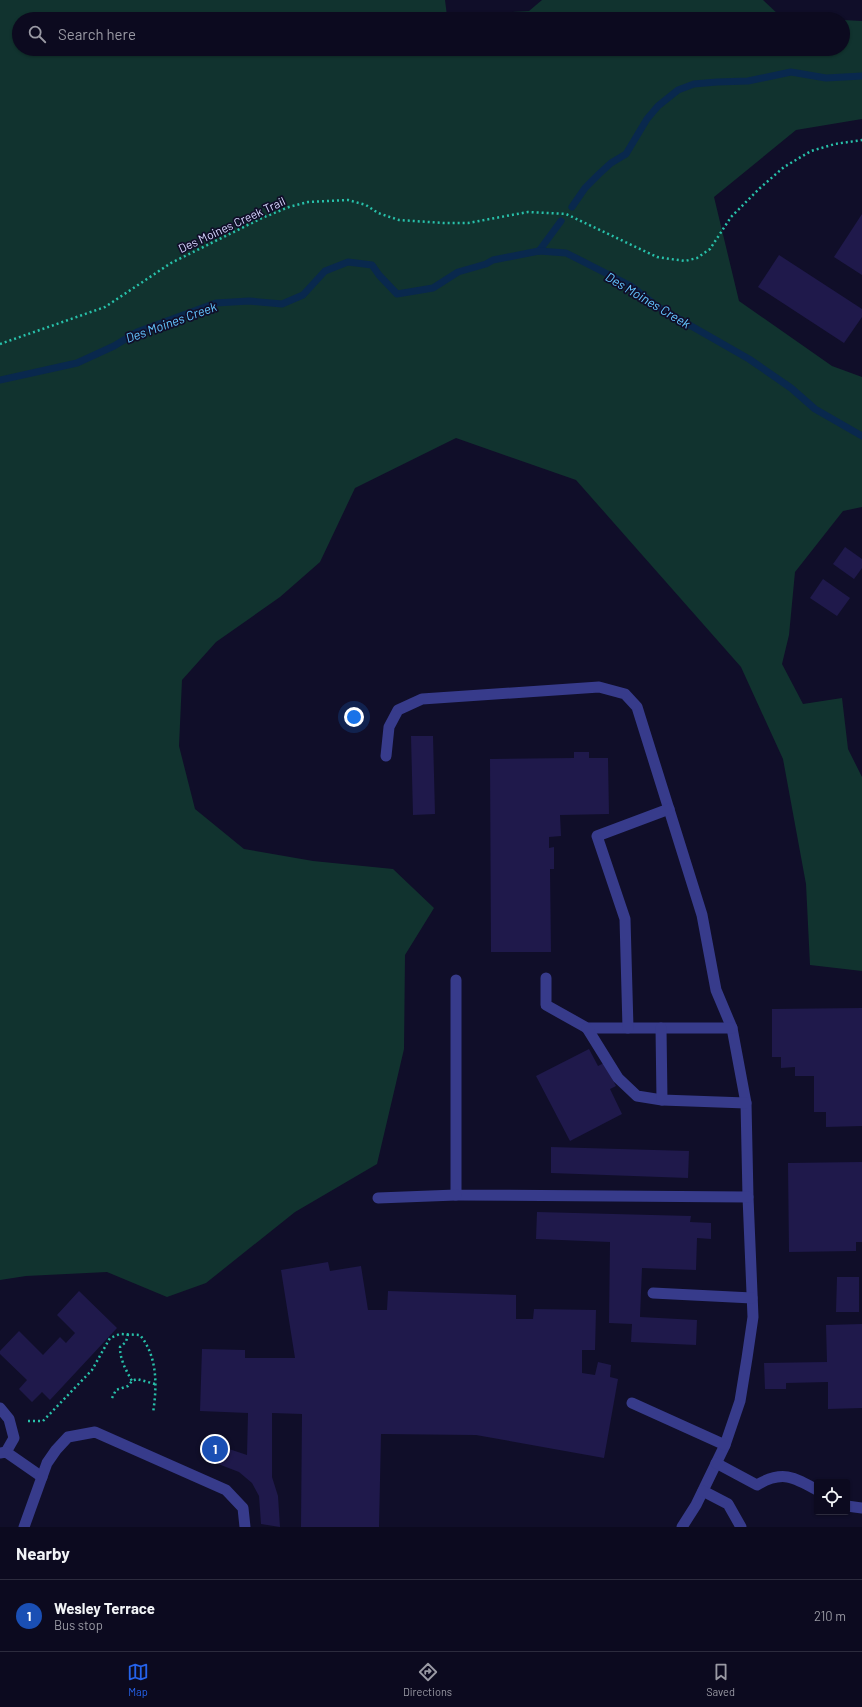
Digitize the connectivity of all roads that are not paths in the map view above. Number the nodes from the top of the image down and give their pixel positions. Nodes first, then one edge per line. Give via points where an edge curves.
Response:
1 (386, 756) dead end
2 (669, 809) junction
3 (546, 978) dead end
4 (456, 980) dead end
5 (587, 1028) junction
6 (628, 1028) junction
7 (661, 1028) junction
8 (732, 1028) junction
9 (662, 1100) junction
10 (746, 1103) junction
11 (456, 1195) junction
12 (748, 1197) junction
13 (378, 1198) dead end
14 (653, 1293) dead end
15 (752, 1298) junction
16 (632, 1403) dead end
17 (0, 1408) edge
18 (725, 1445) junction
19 (3, 1453) edge
20 (716, 1463) junction
21 (42, 1477) junction
22 (814, 1488) edge
23 (703, 1491) junction
24 (850, 1506) edge
25 (862, 1508) edge
26 (24, 1527) edge
27 (245, 1527) edge
28 (682, 1527) edge
29 (741, 1527) edge

1 - 2 lane via 388,727 398,710 422,699 599,687 625,694 637,707
2 - 6 lane via 598,836 625,920
2 - 8 lane via 702,915 716,990
3 - 5 lane via 546,1005
4 - 11 lane
5 - 6 lane
5 - 9 lane via 618,1078 637,1096
6 - 7 lane
7 - 8 lane
7 - 9 lane
8 - 10 lane
9 - 10 lane
10 - 12 lane
11 - 12 lane
11 - 13 lane
12 - 15 lane
14 - 15 lane
15 - 18 lane via 753,1317 740,1401
16 - 18 lane
17 - 19 lane via 10,1419 14,1438
18 - 20 lane
19 - 21 lane
20 - 22 lane via 757,1485 770,1478 785,1476
20 - 23 lane
21 - 26 lane
21 - 27 lane via 47,1463 68,1437 95,1432 226,1490 243,1508
23 - 28 lane
23 - 29 lane via 728,1504
24 - 25 lane

